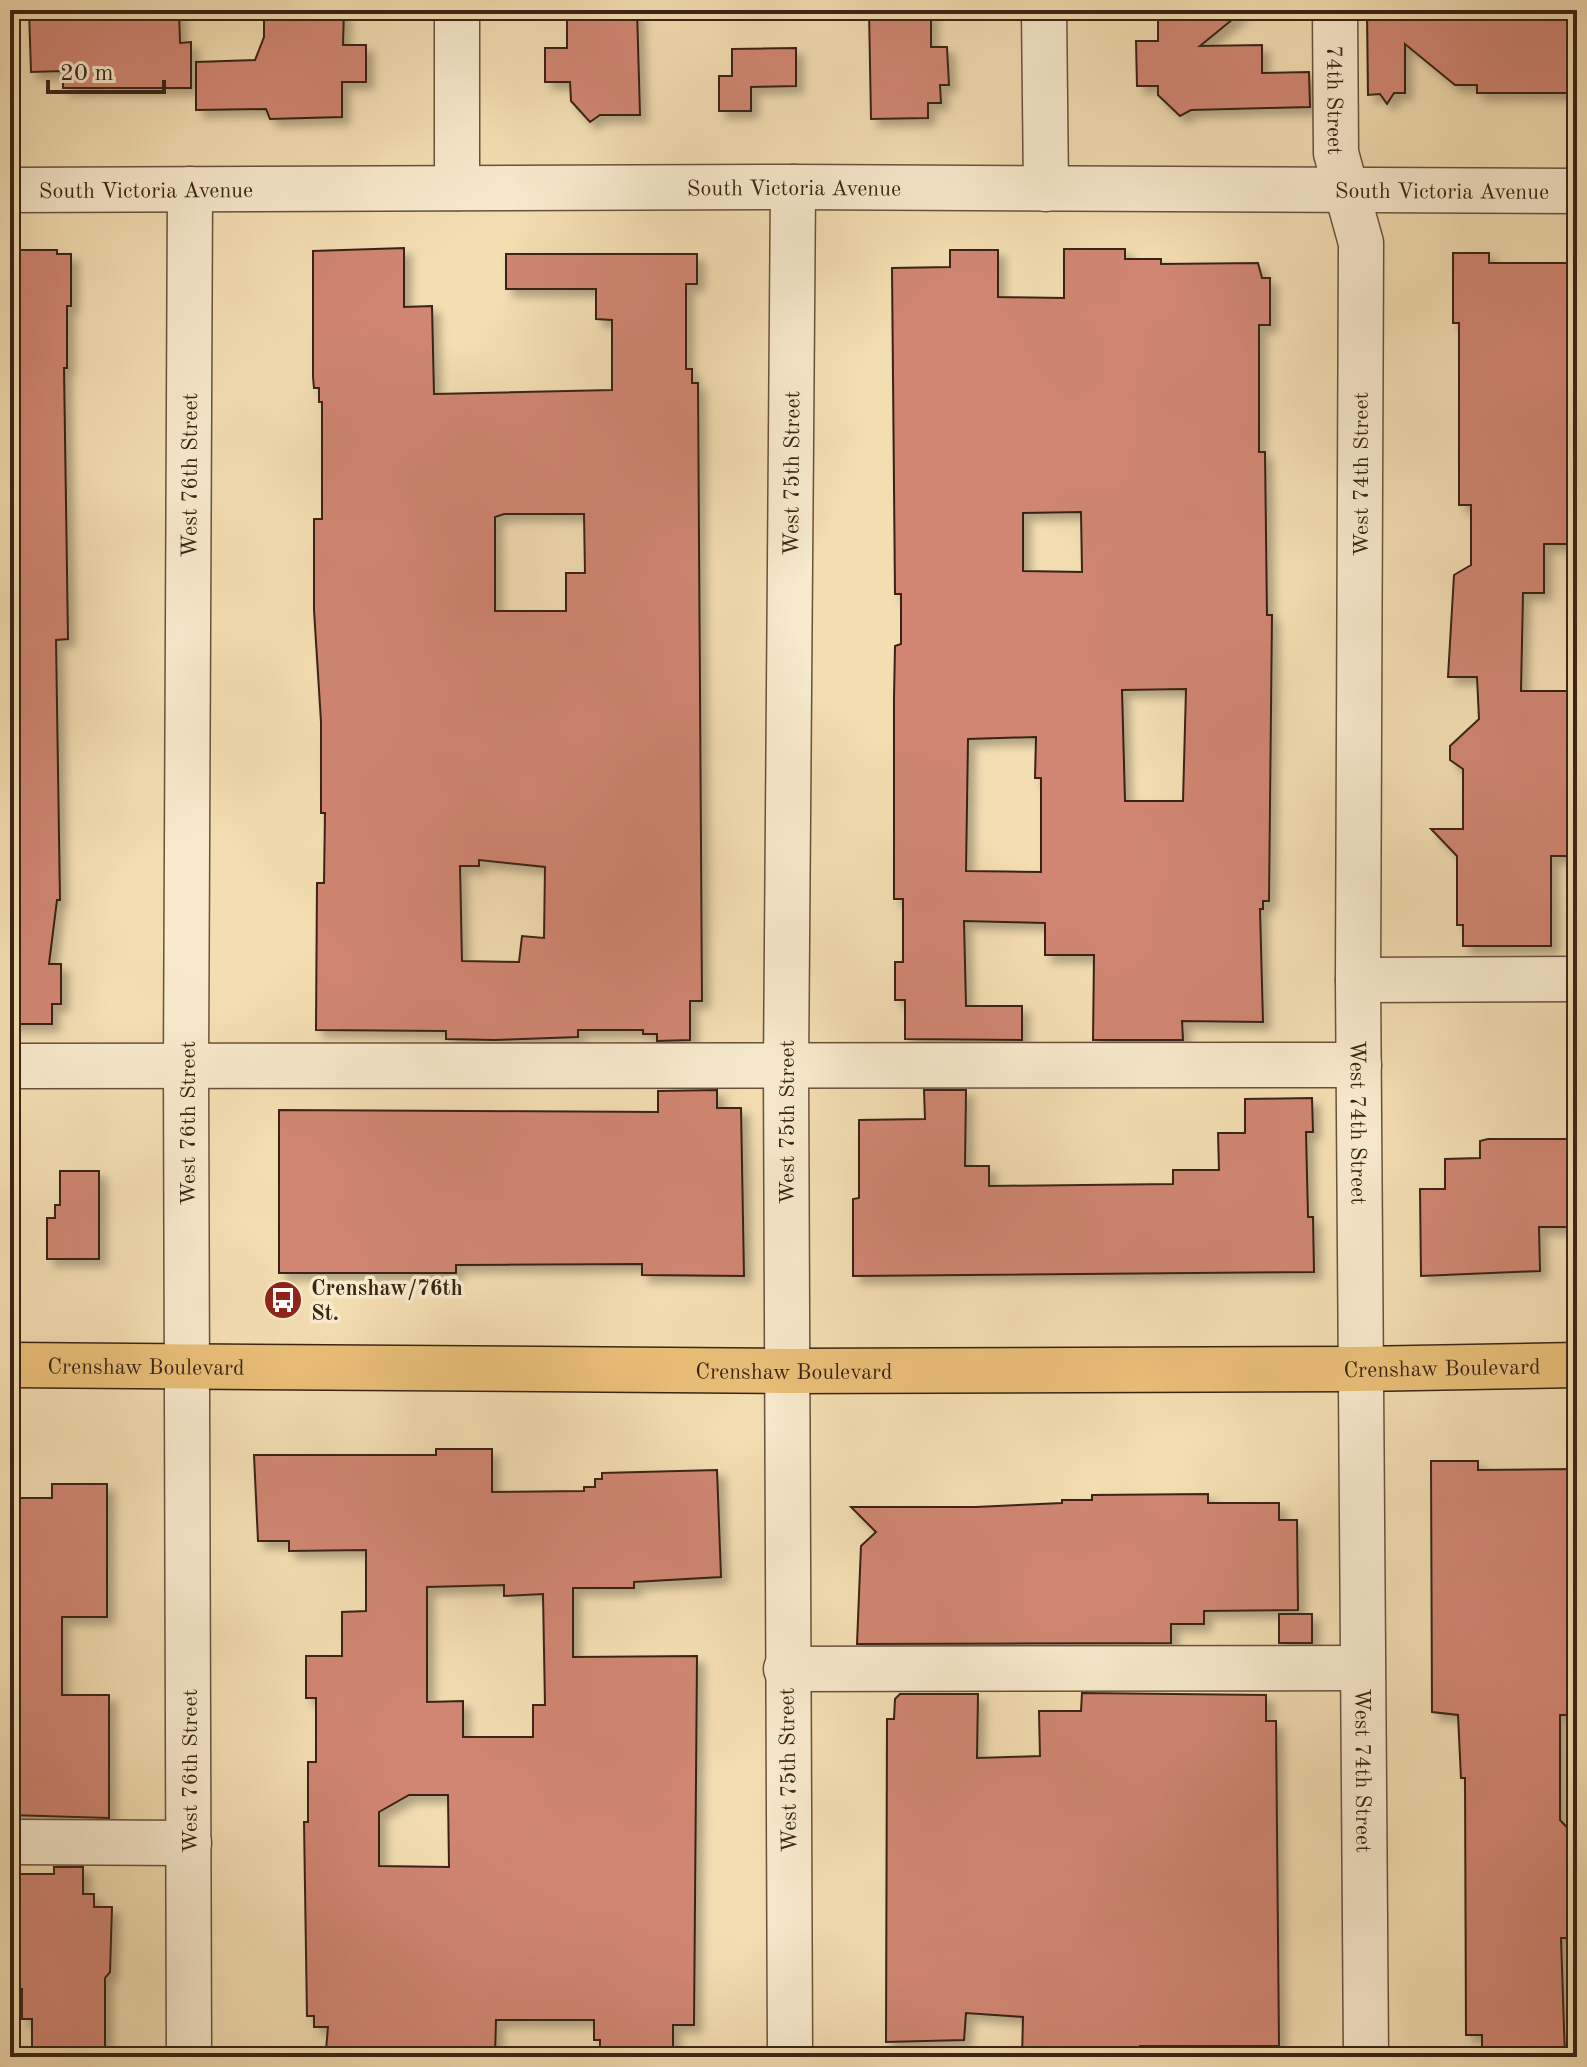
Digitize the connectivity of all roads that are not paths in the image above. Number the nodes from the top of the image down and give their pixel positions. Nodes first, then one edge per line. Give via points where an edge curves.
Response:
1 (457, 10) edge
2 (1044, 10) edge
3 (1335, 10) edge
4 (793, 187) junction
5 (457, 188) junction
6 (190, 189) junction
7 (1046, 189) junction
8 (1348, 189) junction
9 (10, 190) edge
10 (1577, 191) edge
11 (1577, 979) edge
12 (1358, 980) junction
13 (1359, 1065) junction
14 (10, 1066) edge
15 (186, 1066) junction
16 (786, 1068) junction
17 (187, 1364) junction
18 (10, 1365) edge
19 (1577, 1365) edge
20 (1360, 1369) junction
21 (787, 1371) junction
22 (1362, 1668) junction
23 (786, 1669) junction
24 (10, 1842) edge
25 (189, 1843) junction
26 (189, 2057) edge
27 (790, 2057) edge
28 (1366, 2057) edge

1 - 5 street
2 - 7 street
3 - 8 street, 74th Street via 1336,153
4 - 5 street, South Victoria Avenue
4 - 7 street, South Victoria Avenue
4 - 16 street, West 75th Street
5 - 6 street, South Victoria Avenue
6 - 9 street, South Victoria Avenue
6 - 15 street, West 76th Street
7 - 8 street, South Victoria Avenue
8 - 10 street, South Victoria Avenue
8 - 12 street, West 74th Street via 1361,243
11 - 12 street
12 - 13 street, West 74th Street
13 - 16 street
13 - 20 street, West 74th Street
14 - 15 street
15 - 16 street
15 - 17 street, West 76th Street
16 - 21 street, West 75th Street
17 - 18 main road, Crenshaw Boulevard
17 - 21 main road, Crenshaw Boulevard
17 - 25 street, West 76th Street
19 - 20 main road, Crenshaw Boulevard
20 - 21 main road, Crenshaw Boulevard
20 - 22 street, West 74th Street
21 - 23 street, West 75th Street
22 - 23 street
22 - 28 street, West 74th Street
23 - 27 street, West 75th Street
24 - 25 street
25 - 26 street, West 76th Street

